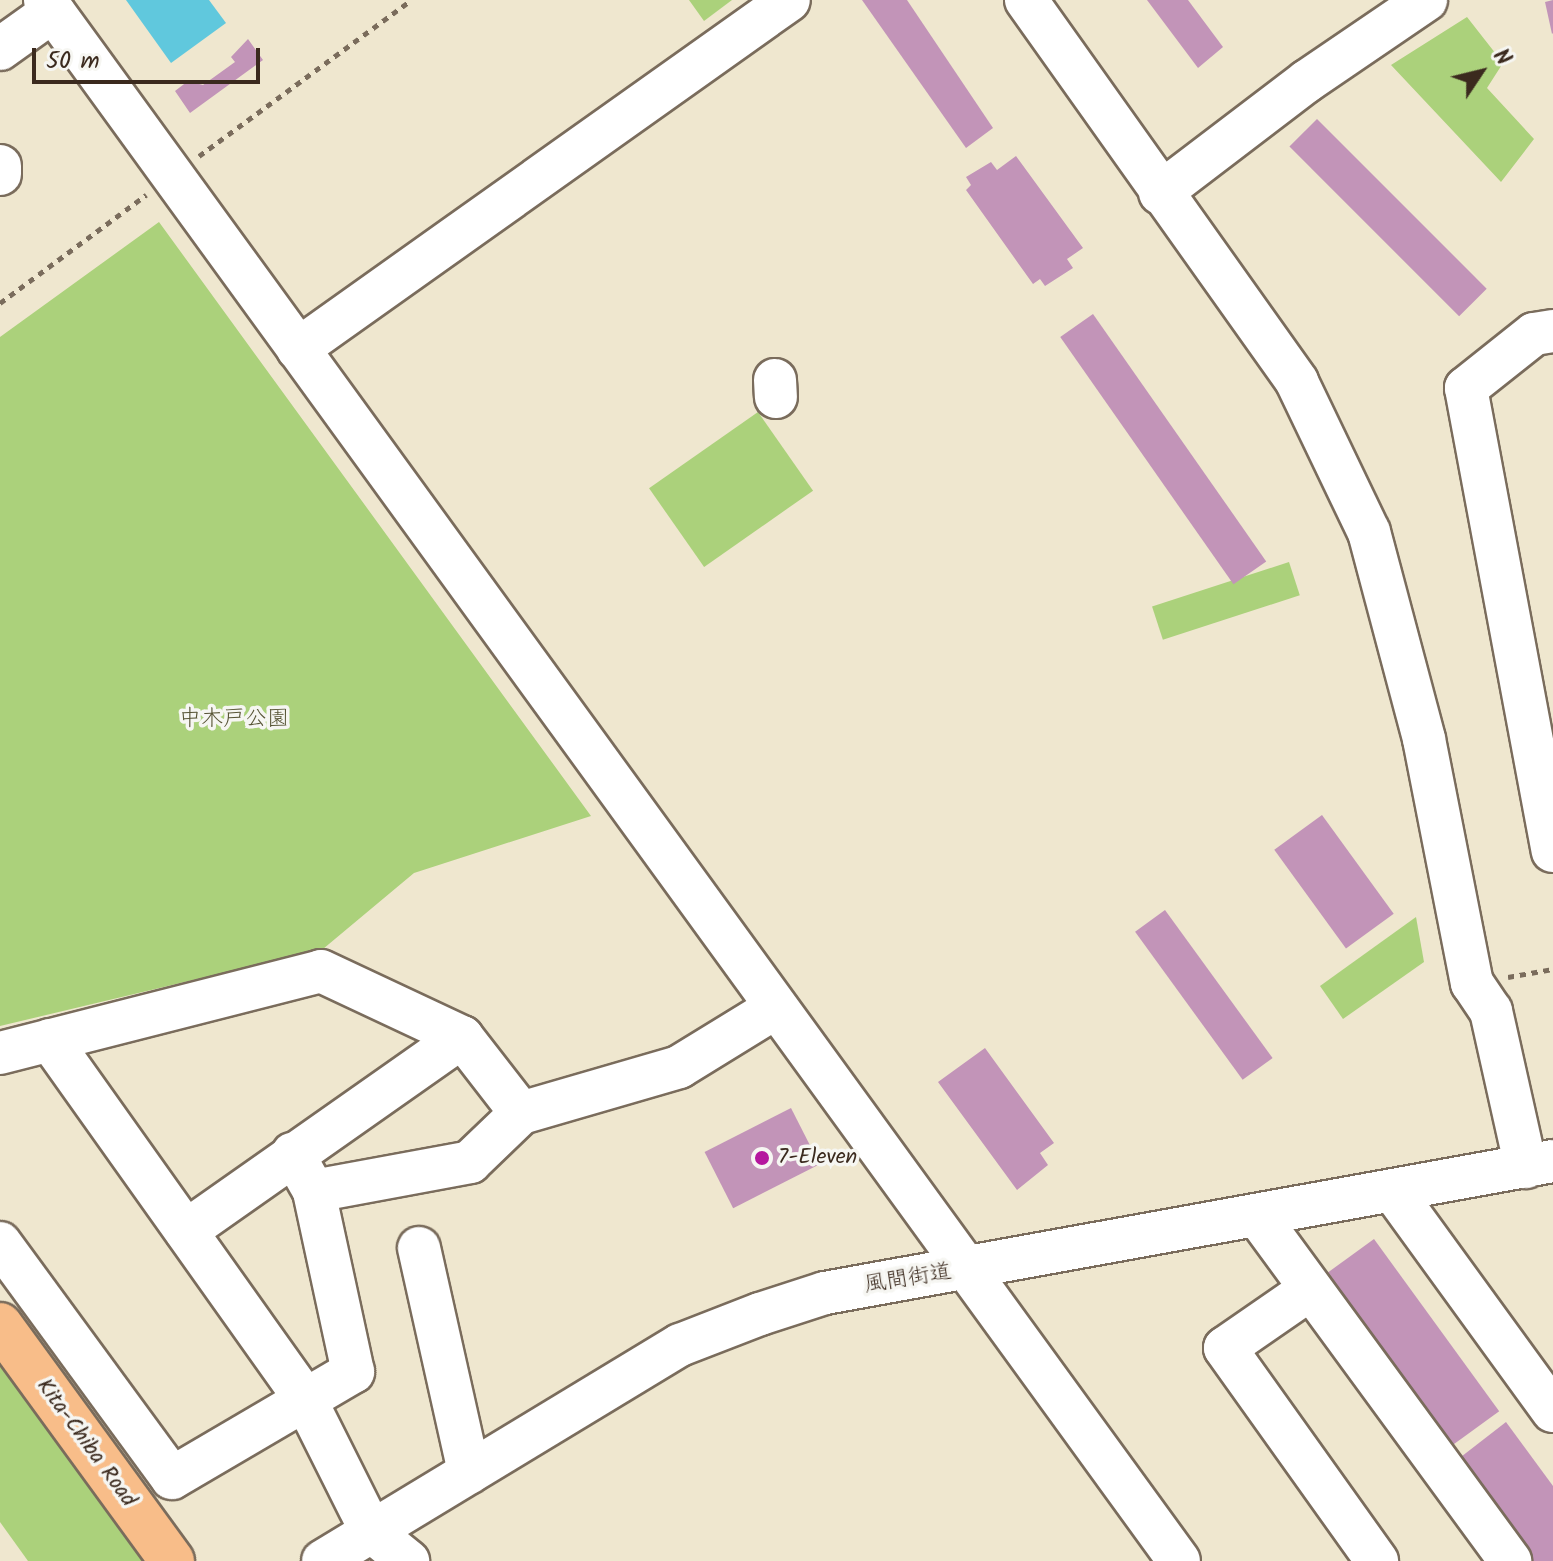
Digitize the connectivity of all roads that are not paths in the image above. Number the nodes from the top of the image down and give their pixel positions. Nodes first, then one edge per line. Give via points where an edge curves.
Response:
1 (789, 0) edge
2 (1026, 0) edge
3 (1426, 0) edge
4 (49, 6) edge
5 (0, 49) edge
6 (0, 166) edge
7 (0, 174) edge
8 (1160, 193) junction
9 (1553, 331) edge
10 (298, 349) junction
11 (1553, 851) edge
12 (775, 1008) junction
13 (462, 1037) junction
14 (50, 1040) junction
15 (0, 1053) edge
16 (521, 1113) junction
17 (293, 1154) junction
18 (1540, 1164) edge
19 (314, 1191) junction
20 (1393, 1191) junction
21 (1257, 1215) junction
22 (186, 1231) junction
23 (0, 1243) edge
24 (419, 1248) dead end
25 (967, 1270) junction
26 (1309, 1290) junction
27 (0, 1325) edge
28 (305, 1399) junction
29 (1553, 1411) edge
30 (469, 1472) junction
31 (371, 1531) junction
32 (172, 1561) edge
33 (323, 1561) edge
34 (408, 1561) edge
35 (1179, 1561) edge
36 (1377, 1561) edge
37 (1510, 1561) edge

1 - 10 street
2 - 8 street
3 - 8 street via 1307,81
4 - 5 street
4 - 10 street
6 - 7 street
8 - 18 street via 1297,382 1369,532 1424,739 1472,983 1491,1011
9 - 11 street via 1534,334 1466,388
10 - 12 street
12 - 16 street via 679,1067
12 - 25 street
13 - 14 street via 321,971
13 - 16 street
13 - 17 street
14 - 15 street
14 - 22 street
16 - 19 street via 470,1162
17 - 19 street
17 - 22 street
18 - 20 street, 風間街道
19 - 28 street via 353,1372
20 - 21 street, 風間街道
20 - 29 street
21 - 25 street, 風間街道
21 - 26 street
22 - 28 street
23 - 28 street via 172,1478
24 - 30 street
25 - 30 street, 風間街道 via 825,1293 680,1345
25 - 35 street
26 - 36 street via 1225,1348
26 - 37 street
27 - 32 highway, Kita-Chiba Road
28 - 31 street
30 - 31 street, 風間街道
31 - 33 street, 風間街道
31 - 34 street

